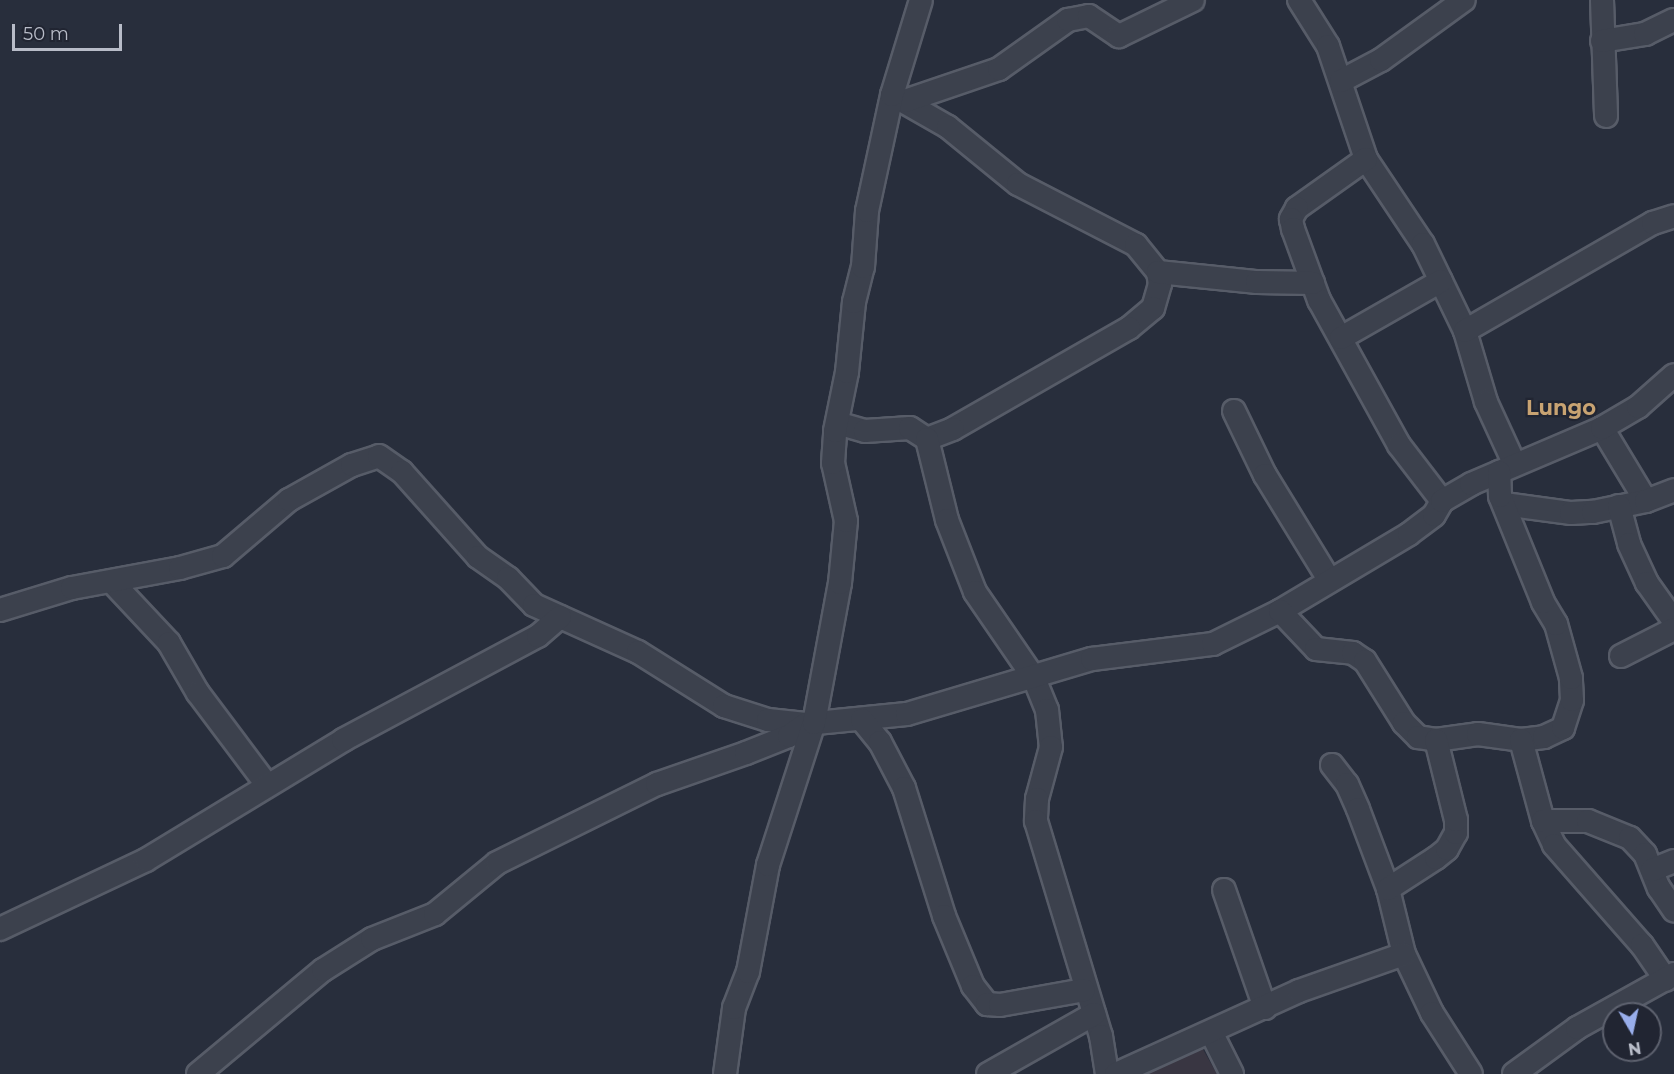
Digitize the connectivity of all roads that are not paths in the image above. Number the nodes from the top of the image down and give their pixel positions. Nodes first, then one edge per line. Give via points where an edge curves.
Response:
1 (921, 0) edge
2 (1193, 0) edge
3 (1299, 0) edge
4 (1464, 0) edge
5 (1602, 0) edge
6 (1674, 20) edge
7 (1602, 41) junction
8 (1341, 81) junction
9 (899, 98) junction
10 (1606, 116) dead end
11 (1366, 159) junction
12 (1674, 216) edge
13 (1158, 272) junction
14 (1441, 280) junction
15 (1313, 283) junction
16 (1465, 331) junction
17 (1341, 339) junction
18 (1674, 375) edge
19 (1234, 411) dead end
20 (837, 423) junction
21 (1602, 428) junction
22 (927, 439) junction
23 (1506, 468) junction
24 (1674, 490) edge
25 (1442, 501) junction
26 (1646, 501) junction
27 (1504, 504) junction
28 (1619, 507) junction
29 (1330, 581) junction
30 (112, 582) junction
31 (0, 610) edge
32 (1280, 611) junction
33 (568, 621) junction
34 (1674, 621) edge
35 (1674, 629) edge
36 (1621, 656) dead end
37 (1034, 678) junction
38 (862, 720) junction
39 (810, 724) junction
40 (1436, 740) junction
41 (1521, 740) junction
42 (1332, 765) dead end
43 (267, 785) junction
44 (1543, 821) junction
45 (1674, 861) edge
46 (1652, 870) junction
47 (1388, 889) junction
48 (1224, 890) dead end
49 (1674, 910) edge
50 (0, 928) edge
51 (1404, 954) junction
52 (1670, 977) edge
53 (1084, 990) junction
54 (1265, 1008) junction
55 (1094, 1014) junction
56 (1212, 1034) junction
57 (198, 1074) edge
58 (725, 1074) edge
59 (988, 1074) edge
60 (1107, 1074) edge
61 (1116, 1074) edge
62 (1232, 1074) edge
63 (1471, 1074) edge
64 (1514, 1074) edge

1 - 9 street
2 - 9 street via 1119,36 1089,16 1074,18 999,69
3 - 8 street via 1313,16
4 - 8 street via 1381,60
5 - 7 street
6 - 7 street via 1645,34
7 - 10 street
8 - 11 street
9 - 13 street via 948,127 1018,184 1136,245
9 - 20 street via 867,211 863,267 854,302 848,372
11 - 14 street via 1423,244
11 - 15 street via 1293,213 1293,229
12 - 16 street via 1653,223
13 - 15 street
13 - 22 street via 1158,300 1130,328 953,429
14 - 16 street
14 - 17 street
15 - 17 street
16 - 23 street
17 - 25 street via 1399,445
18 - 21 street via 1638,407
19 - 29 street via 1265,476
20 - 22 street via 865,431 910,428
20 - 39 street via 833,464 846,537
21 - 23 street
21 - 26 street
22 - 37 street via 947,520 975,592
23 - 25 street
23 - 27 street via 1498,487
24 - 26 street
25 - 29 street via 1434,515 1409,534
26 - 28 street
27 - 28 street via 1571,513
27 - 41 street via 1543,602 1556,624 1572,678 1572,700 1563,728 1544,737
28 - 34 street via 1629,544 1647,583
29 - 32 street
30 - 31 street via 72,588
30 - 33 street via 223,556 289,500 352,465 379,456 402,472 478,557 508,578 534,604
30 - 43 street via 169,643 198,693
32 - 37 street via 1196,648 1092,659
32 - 40 street via 1316,649 1353,653 1365,661 1411,733
33 - 39 street via 638,652 724,706 768,720
33 - 43 street
35 - 36 street
37 - 38 street via 907,714
37 - 53 street via 1052,729 1036,821
38 - 39 street
38 - 53 street via 880,742 904,788 917,841 944,916 973,986 987,1004
39 - 57 street via 746,753 657,784 497,863 435,914 372,939 330,964
39 - 58 street via 768,865 748,972 734,1008
40 - 41 street via 1479,734
40 - 47 street via 1456,833 1447,849
41 - 44 street
42 - 47 street via 1347,784
43 - 50 street via 146,860
44 - 46 street via 1588,820 1617,831 1637,845
44 - 52 street via 1566,860
45 - 46 street
46 - 49 street
47 - 51 street
48 - 54 street
51 - 54 street via 1299,991
51 - 63 street via 1432,1013
52 - 64 street via 1577,1028
53 - 55 street
54 - 56 street
55 - 59 street
55 - 60 street
56 - 61 street
56 - 62 street

